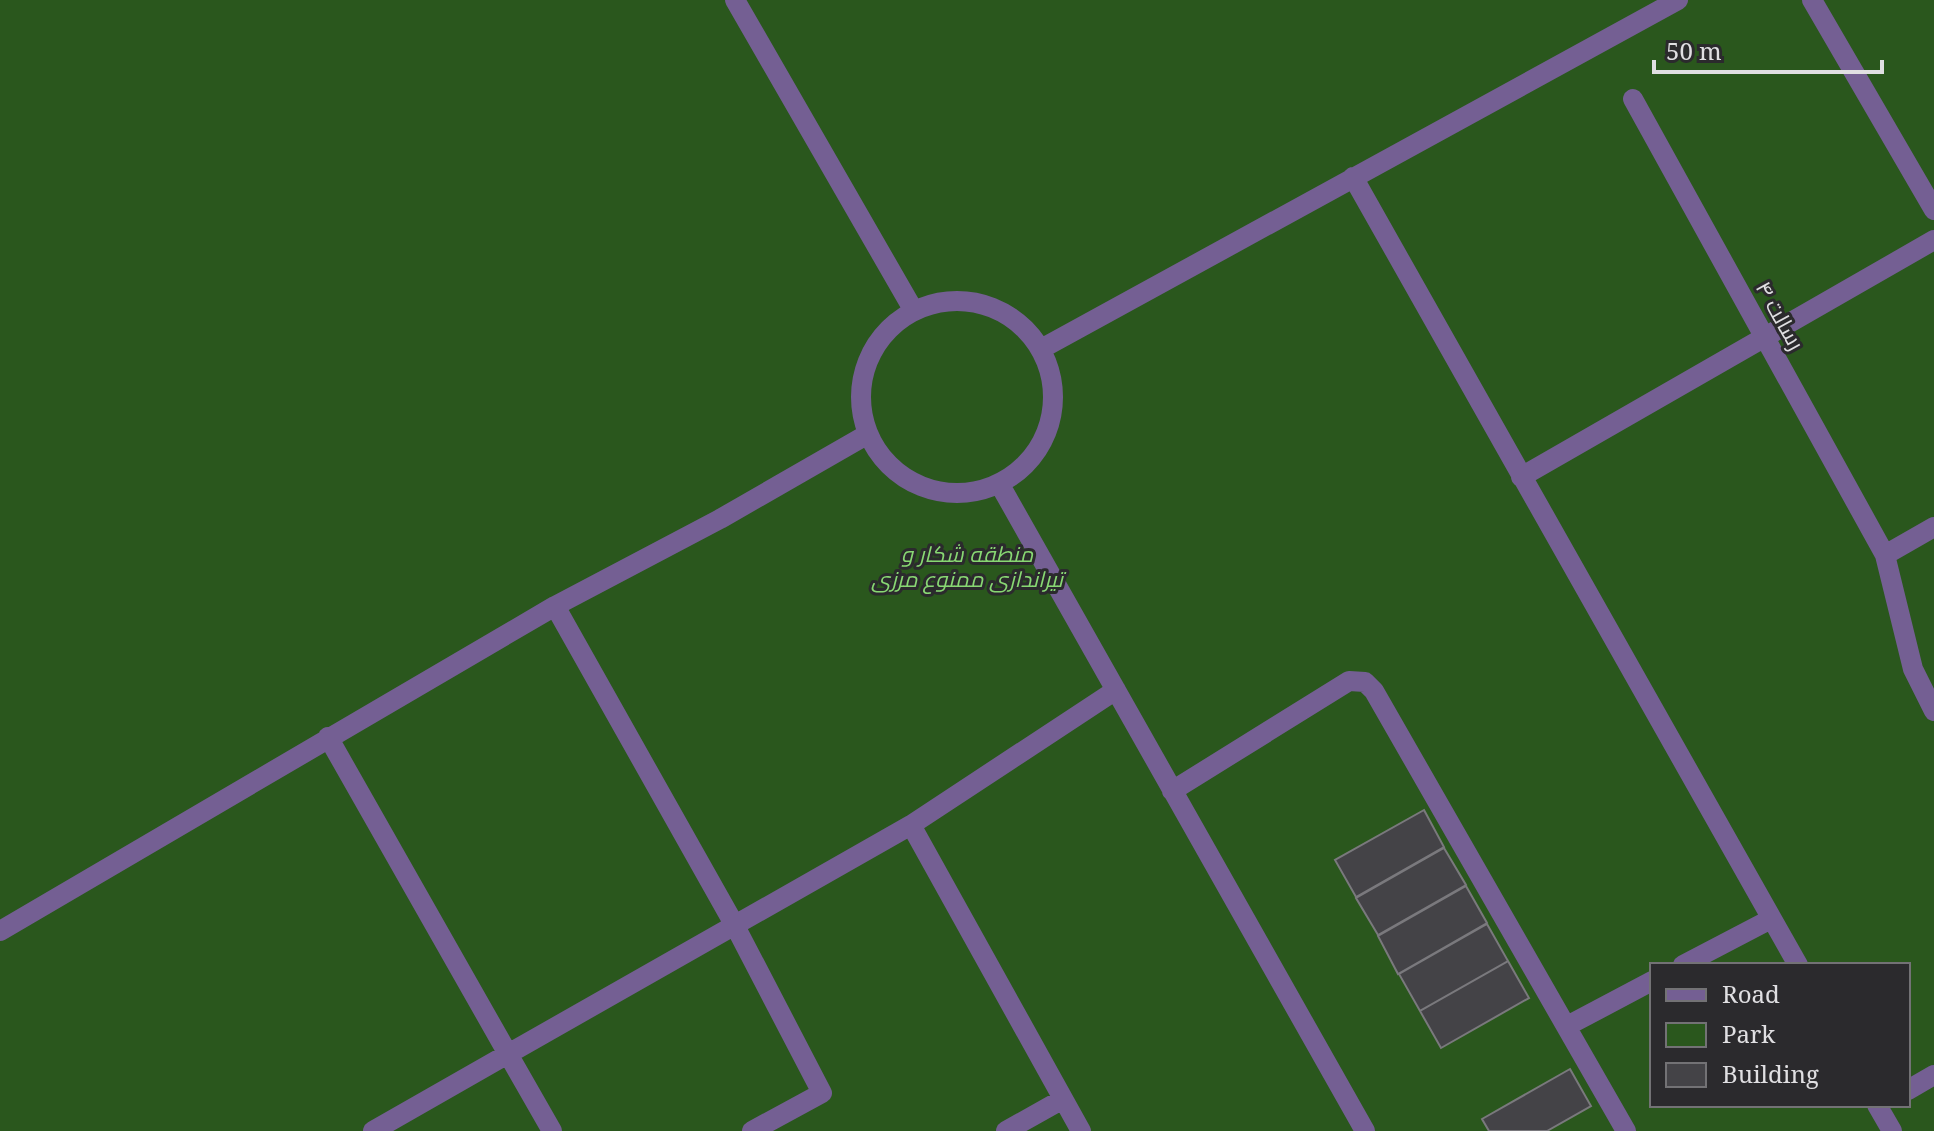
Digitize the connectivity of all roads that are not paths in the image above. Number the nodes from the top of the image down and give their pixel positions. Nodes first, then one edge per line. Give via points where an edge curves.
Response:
1 (735, 0) edge
2 (1678, 0) edge
3 (1812, 0) edge
4 (1633, 99) dead end
5 (1353, 177) junction
6 (1934, 210) edge
7 (1934, 240) edge
8 (914, 311) junction
9 (1765, 337) junction
10 (1041, 349) junction
11 (868, 434) junction
12 (1521, 477) junction
13 (1000, 485) junction
14 (1934, 527) edge
15 (1885, 555) junction
16 (555, 606) junction
17 (1116, 690) junction
18 (1934, 711) edge
19 (328, 737) junction
20 (1172, 791) junction
21 (911, 825) junction
22 (1771, 919) junction
23 (734, 924) junction
24 (0, 931) edge
25 (1687, 963) edge
26 (1797, 963) edge
27 (1650, 982) edge
28 (1567, 1026) junction
29 (508, 1054) junction
30 (1934, 1075) edge
31 (1910, 1089) edge
32 (1063, 1099) junction
33 (1880, 1107) edge
34 (373, 1131) edge
35 (552, 1131) edge
36 (752, 1131) edge
37 (1006, 1131) edge
38 (1081, 1131) edge
39 (1365, 1131) edge
40 (1626, 1131) edge
41 (1892, 1131) edge

1 - 8 street
2 - 5 street
3 - 6 street
4 - 9 street, رسالت ۴
5 - 10 street
5 - 12 street
7 - 9 street
8 - 10 street via 951,300 981,303 1015,320
8 - 11 street via 875,346 863,374 860,404
9 - 12 street
9 - 15 street, رسالت ۴
10 - 13 street via 1054,386 1050,426 1031,461
11 - 13 street via 884,461 909,482 938,493 970,494
11 - 16 street
12 - 22 street
13 - 17 street
14 - 15 street
15 - 18 street, رسالت ۴ via 1913,669
16 - 19 street
16 - 23 street
17 - 20 street
17 - 21 street
19 - 24 street
19 - 29 street
20 - 28 street via 1349,681 1365,682
20 - 39 street
21 - 23 street
21 - 32 street
22 - 25 street
22 - 26 street
23 - 29 street
23 - 36 street via 822,1093
27 - 28 street
28 - 40 street
29 - 34 street
29 - 35 street
30 - 31 street
32 - 37 street
32 - 38 street
33 - 41 street

